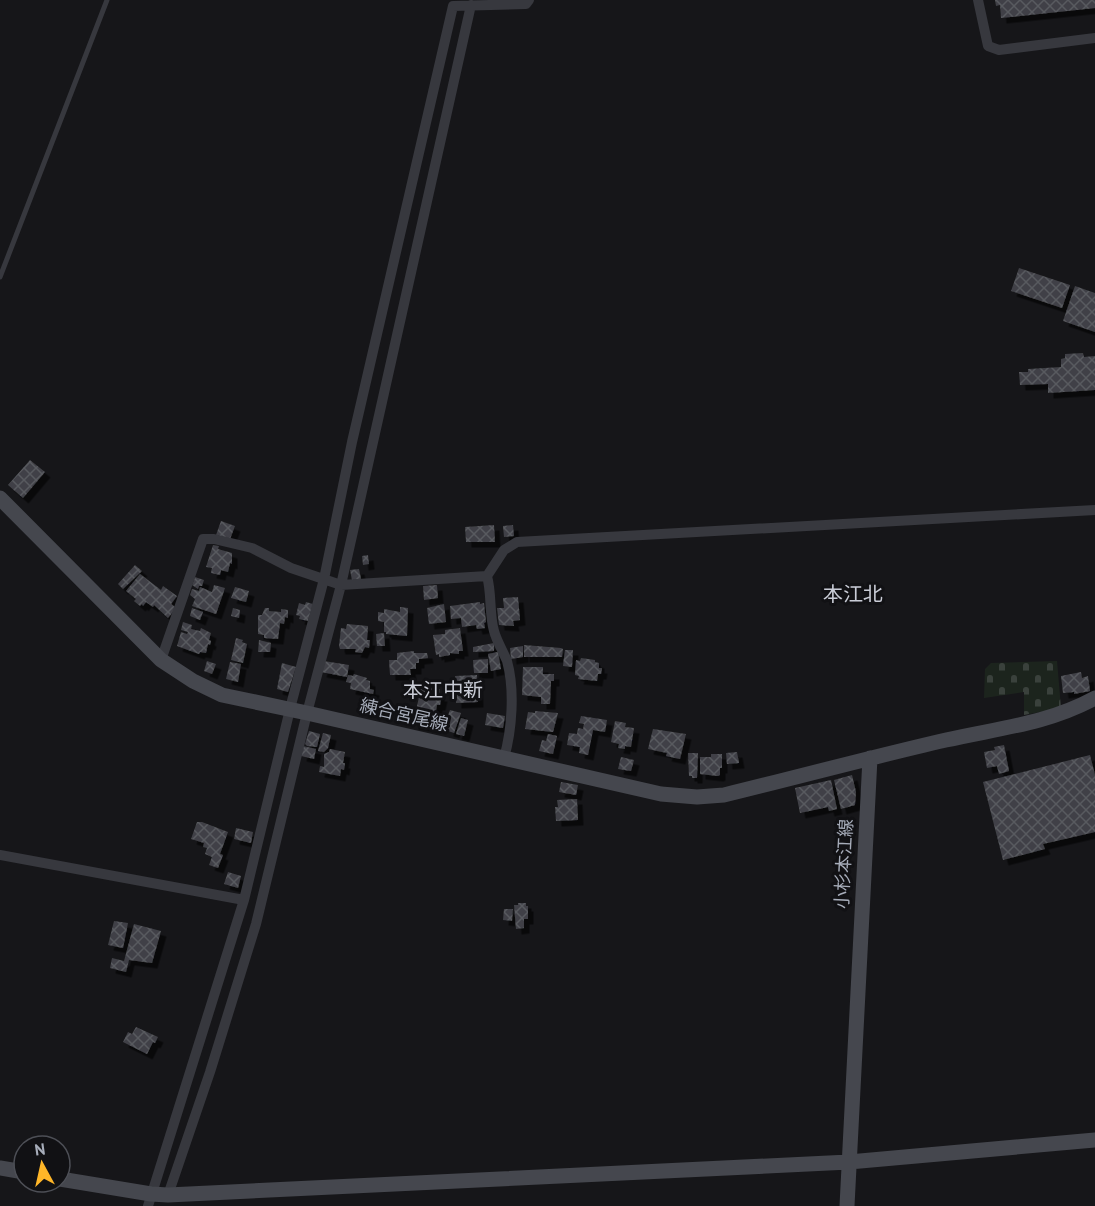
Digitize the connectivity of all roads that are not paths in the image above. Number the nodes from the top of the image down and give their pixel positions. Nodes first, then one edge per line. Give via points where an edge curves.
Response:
1 (107, 0) edge
2 (529, 0) edge
3 (978, 0) edge
4 (471, 5) junction
5 (1095, 38) edge
6 (0, 277) edge
7 (0, 498) edge
8 (1095, 510) edge
9 (487, 576) junction
10 (324, 579) junction
11 (341, 585) junction
12 (161, 660) junction
13 (1095, 698) edge
14 (290, 710) junction
15 (307, 713) junction
16 (504, 758) junction
17 (870, 758) junction
18 (0, 855) edge
19 (244, 900) junction
20 (1095, 1140) edge
21 (849, 1162) junction
22 (72, 1182) edge
23 (168, 1195) junction
24 (150, 1200) edge
25 (847, 1206) edge

1 - 6 lane
2 - 4 street via 525,4
3 - 5 street via 988,46 999,50
4 - 10 street via 453,6
4 - 11 street
7 - 12 main road, 練合宮尾線
8 - 9 street via 517,542 504,550
9 - 11 street
9 - 16 street via 493,630 507,662 512,707
10 - 11 street
10 - 12 street via 252,548 203,539
10 - 14 street
11 - 15 street
12 - 14 main road, 練合宮尾線 via 222,695
13 - 17 main road via 1055,717
14 - 15 main road, 練合宮尾線
14 - 19 street
15 - 16 main road, 練合宮尾線
15 - 23 street via 256,924
16 - 17 main road, 練合宮尾線 via 661,794 697,797 724,795
17 - 21 main road, 小杉本江線
18 - 19 street
19 - 24 street
20 - 21 main road
21 - 23 main road
21 - 25 main road, 小杉本江線
22 - 24 main road
23 - 24 main road

